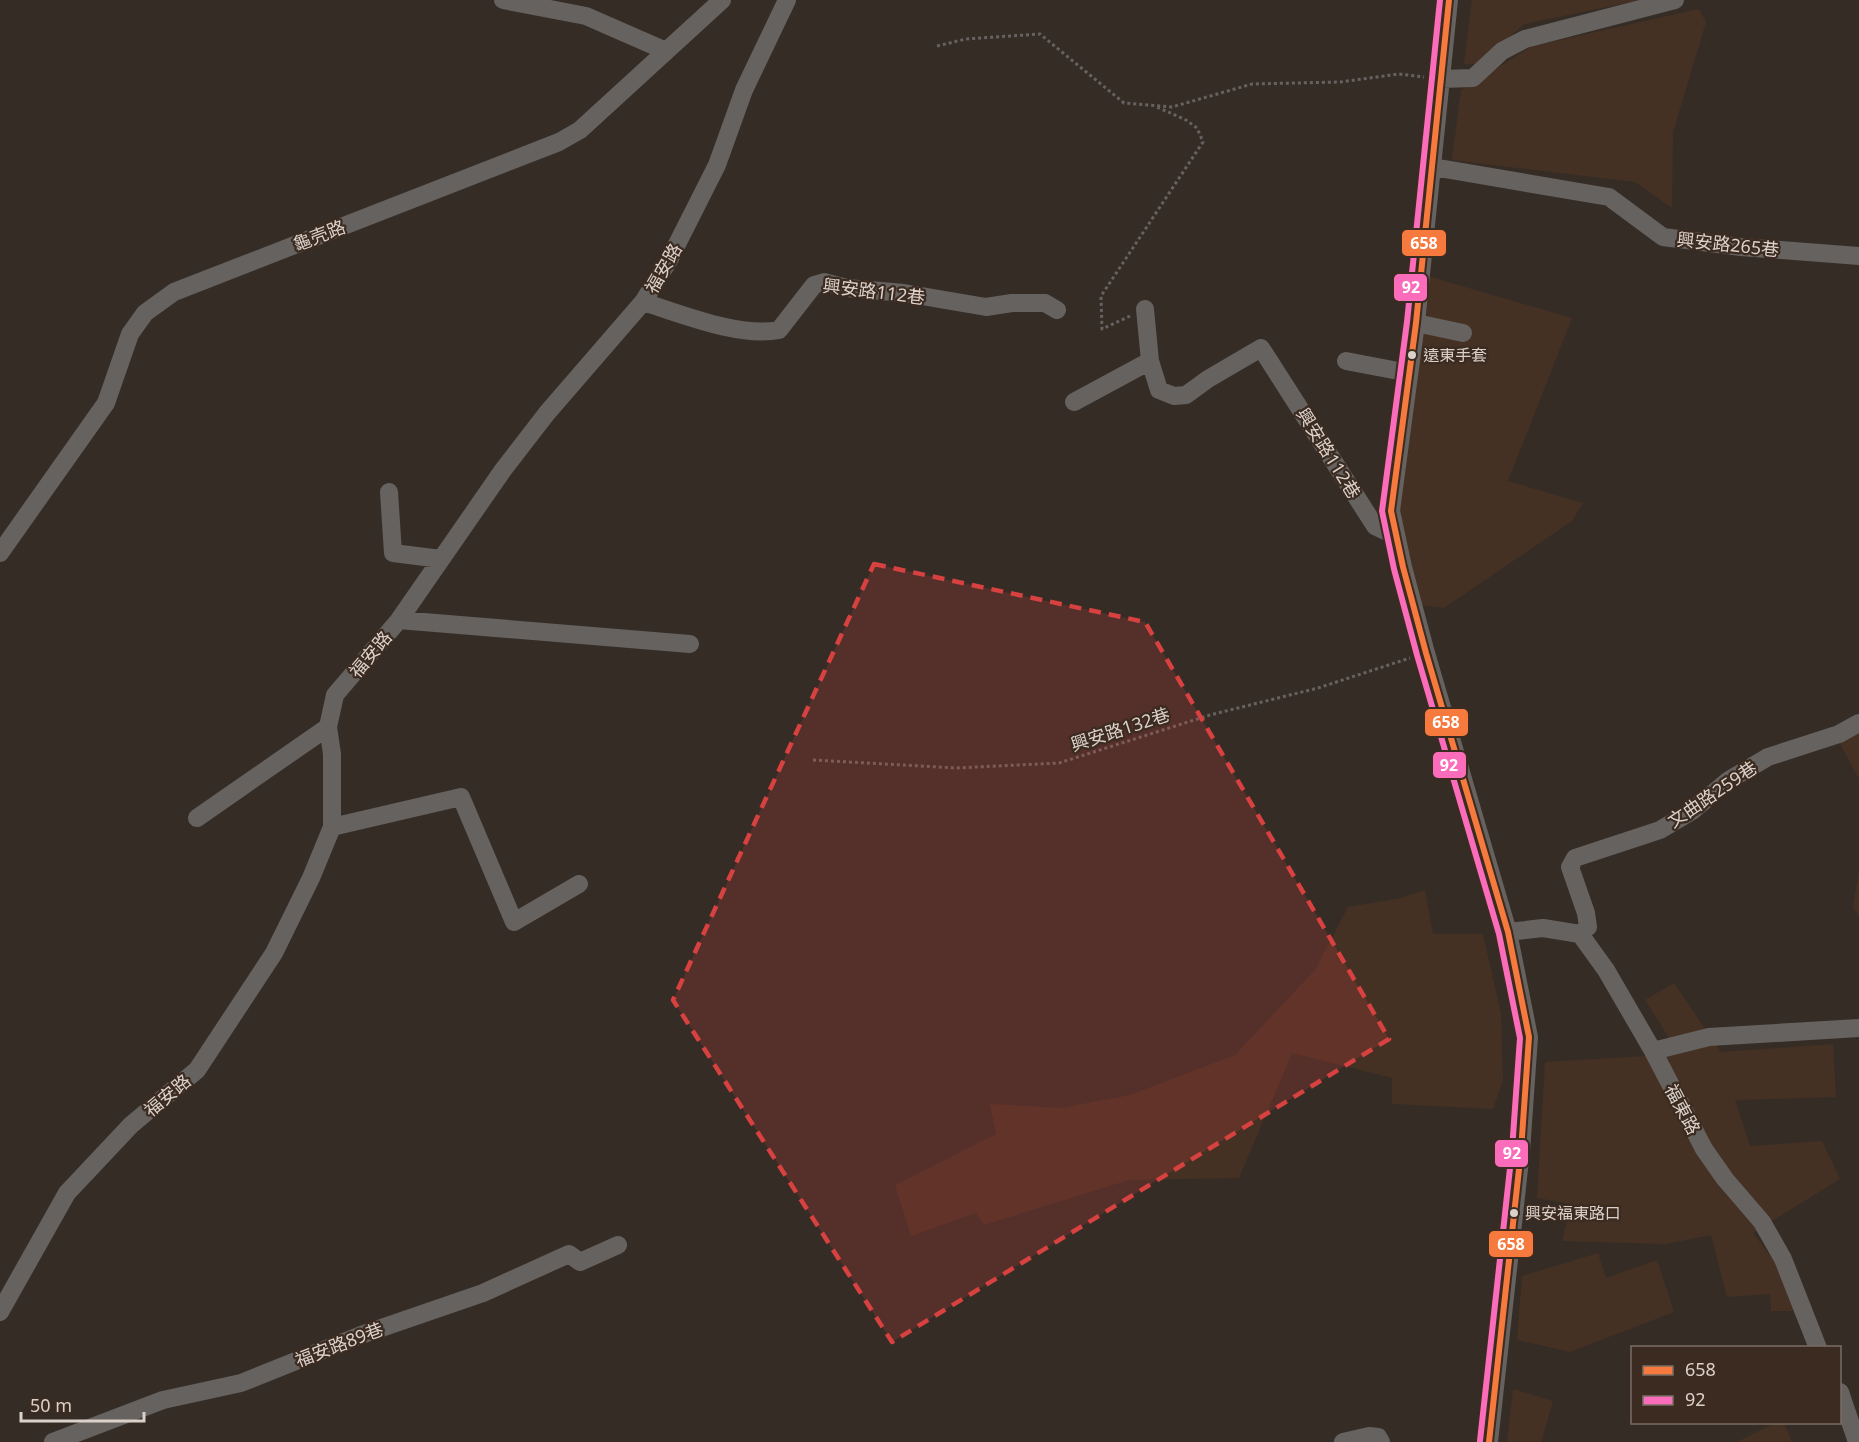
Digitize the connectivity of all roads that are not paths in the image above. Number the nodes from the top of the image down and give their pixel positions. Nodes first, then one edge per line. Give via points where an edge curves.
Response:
1 (503, 0) edge
2 (722, 0) edge
3 (787, 0) edge
4 (1449, 0) edge
5 (1675, 0) edge
6 (666, 51) junction
7 (1440, 80) junction
8 (1433, 167) junction
9 (1859, 256) edge
10 (643, 302) junction
11 (1145, 309) road end
12 (1057, 310) dead end
13 (1416, 323) junction
14 (1462, 333) dead end
15 (1150, 361) junction
16 (1346, 361) dead end
17 (1409, 374) junction
18 (1074, 402) dead end
19 (390, 492) dead end
20 (1396, 536) junction
21 (0, 553) edge
22 (441, 559) junction
23 (399, 620) junction
24 (690, 644) dead end
25 (1859, 723) edge
26 (328, 727) junction
27 (197, 818) dead end
28 (332, 827) junction
29 (579, 884) dead end
30 (1508, 932) junction
31 (1580, 934) junction
32 (1859, 1028) edge
33 (1653, 1051) junction
34 (618, 1245) dead end
35 (0, 1312) edge
36 (1818, 1346) edge
37 (1841, 1398) edge
38 (53, 1442) edge
39 (1343, 1442) edge
40 (1381, 1442) edge
41 (1489, 1442) edge
42 (1857, 1442) edge

1 - 6 street via 586,16
2 - 6 street, 龜壳路
3 - 10 street, 福安路 via 744,90 717,165
4 - 7 street
5 - 7 street via 1525,39 1502,51 1473,78
6 - 21 street, 龜壳路 via 580,130 559,142 174,292 145,313 130,334 106,403
7 - 8 street
8 - 9 street, 興安路265巷 via 1609,197 1663,237
8 - 13 street
10 - 12 street, 興安路112巷 via 746,332 764,333 779,330 814,285 824,282 986,307 1045,303
10 - 22 street, 福安路 via 547,413
11 - 15 street, 興安路112巷
13 - 14 street
13 - 17 street
15 - 18 street
15 - 20 street, 興安路112巷 via 1159,390 1174,396 1186,395 1261,348 1375,526
16 - 17 street
17 - 20 street via 1391,511
19 - 22 street via 393,553
20 - 30 street
22 - 23 street, 福安路
23 - 24 street
23 - 26 street, 福安路 via 335,695
25 - 31 street, 文曲路259巷 via 1839,735 1768,757 1729,780 1692,812 1660,830 1575,858 1570,867 1588,927
26 - 27 street
26 - 28 street, 福安路
28 - 29 street via 461,797 514,922
28 - 35 street, 福安路 via 274,953 231,1021 197,1070 131,1125 67,1193
30 - 31 street via 1543,928
30 - 41 street via 1529,1037 1521,1151
31 - 33 street, 福東路 via 1606,970
32 - 33 street via 1709,1037
33 - 36 street, 福東路 via 1704,1149 1762,1222 1783,1259
34 - 38 street, 福安路89巷 via 580,1263 569,1254 483,1293 361,1335 241,1383 164,1400
37 - 42 street
39 - 40 street via 1369,1436 1378,1437

